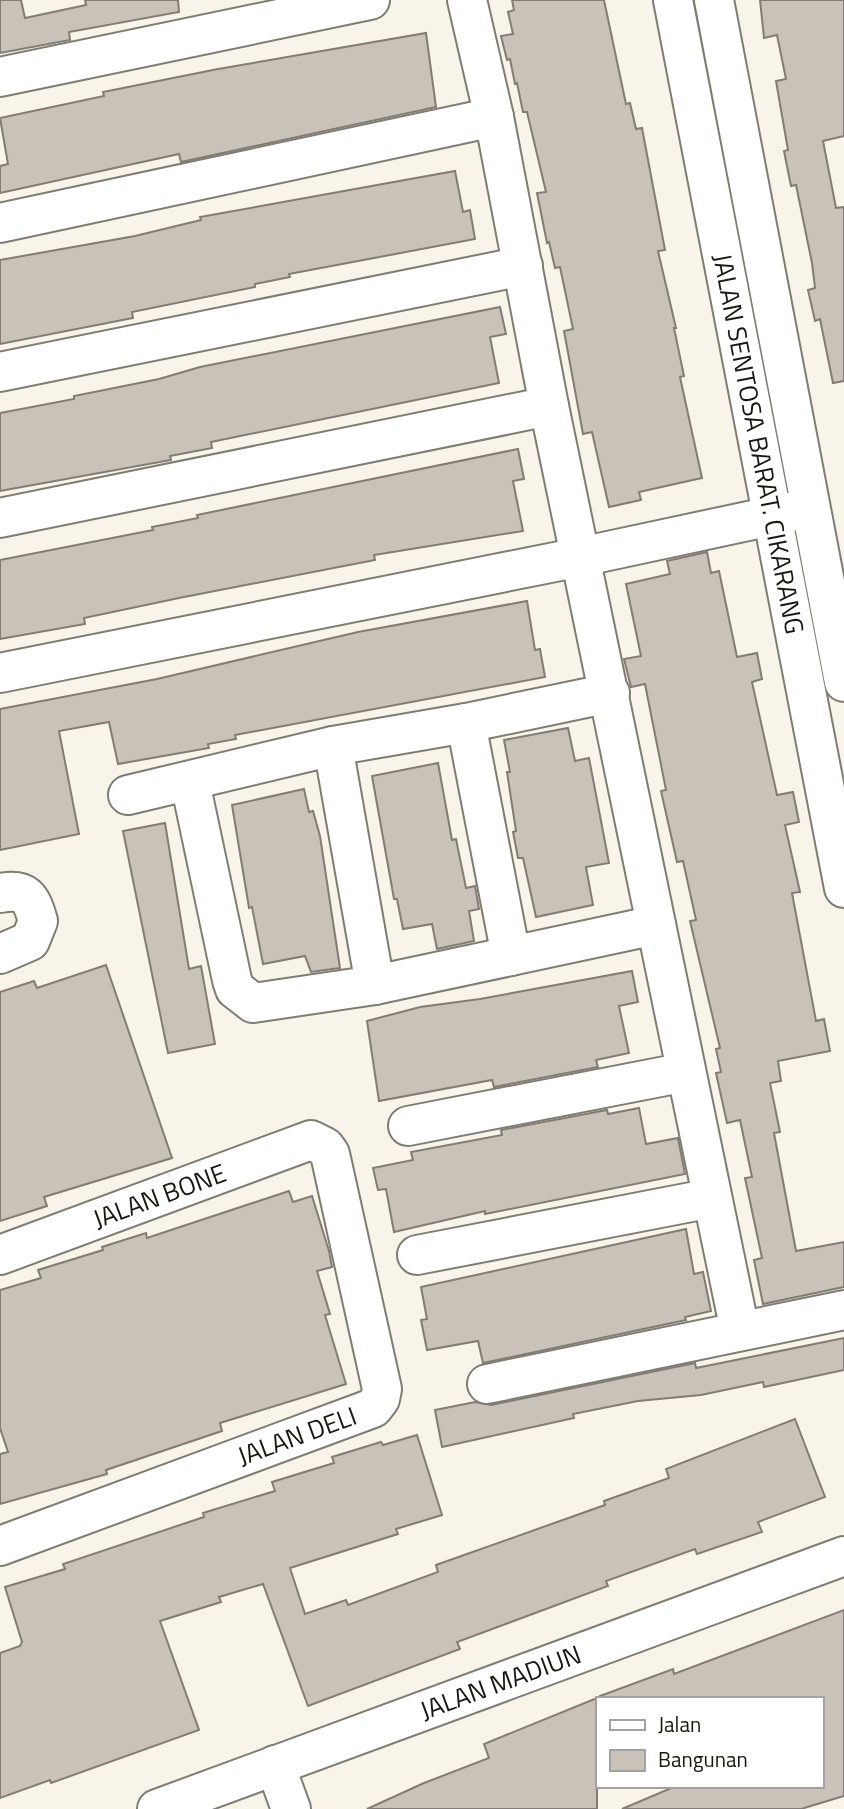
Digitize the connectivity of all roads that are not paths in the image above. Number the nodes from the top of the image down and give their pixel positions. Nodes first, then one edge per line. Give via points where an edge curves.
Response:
1 (370, 0) edge
2 (467, 0) edge
3 (673, 0) edge
4 (714, 0) edge
5 (0, 77) edge
6 (494, 117) junction
7 (0, 222) edge
8 (523, 266) junction
9 (0, 372) edge
10 (549, 406) junction
11 (809, 508) junction
12 (772, 516) junction
13 (0, 518) edge
14 (580, 557) junction
15 (0, 673) edge
16 (844, 682) edge
17 (610, 692) junction
18 (467, 723) junction
19 (333, 746) junction
20 (190, 782) junction
21 (128, 795) dead end
22 (844, 888) edge
23 (0, 893) edge
24 (656, 925) junction
25 (0, 954) edge
26 (512, 956) junction
27 (374, 985) junction
28 (686, 1072) junction
29 (408, 1126) dead end
30 (318, 1144) joint
31 (712, 1198) junction
32 (0, 1255) edge
33 (417, 1255) dead end
34 (844, 1310) edge
35 (740, 1331) junction
36 (487, 1384) dead end
37 (0, 1546) edge
38 (844, 1556) edge
39 (275, 1765) junction
40 (157, 1809) edge
41 (291, 1809) edge

1 - 5 street
2 - 6 street
3 - 12 street, JALAN SENTOSA BARAT. CIKARANG
4 - 11 street, JALAN SENTOSA BARAT. CIKARANG
6 - 7 street
6 - 8 street
8 - 9 street
8 - 10 street
10 - 13 street
10 - 14 street
11 - 12 street
11 - 16 street, JALAN SENTOSA BARAT. CIKARANG
12 - 14 street
12 - 22 street, JALAN SENTOSA BARAT. CIKARANG
14 - 15 street
14 - 17 street
17 - 18 street
17 - 24 street
18 - 19 street
18 - 26 street
19 - 20 street
19 - 27 street
20 - 21 street
20 - 27 street via 236,989 253,1003
23 - 25 street via 19,891 26,896 38,921 30,941
24 - 26 street
24 - 28 street
26 - 27 street
28 - 29 street
28 - 31 street
30 - 32 street, JALAN BONE via 303,1142
30 - 37 street, JALAN DELI via 330,1154 382,1389 373,1408
31 - 33 street
31 - 35 street
34 - 35 street
35 - 36 street
38 - 39 street, JALAN MADIUN
39 - 40 street, JALAN MADIUN
39 - 41 street

